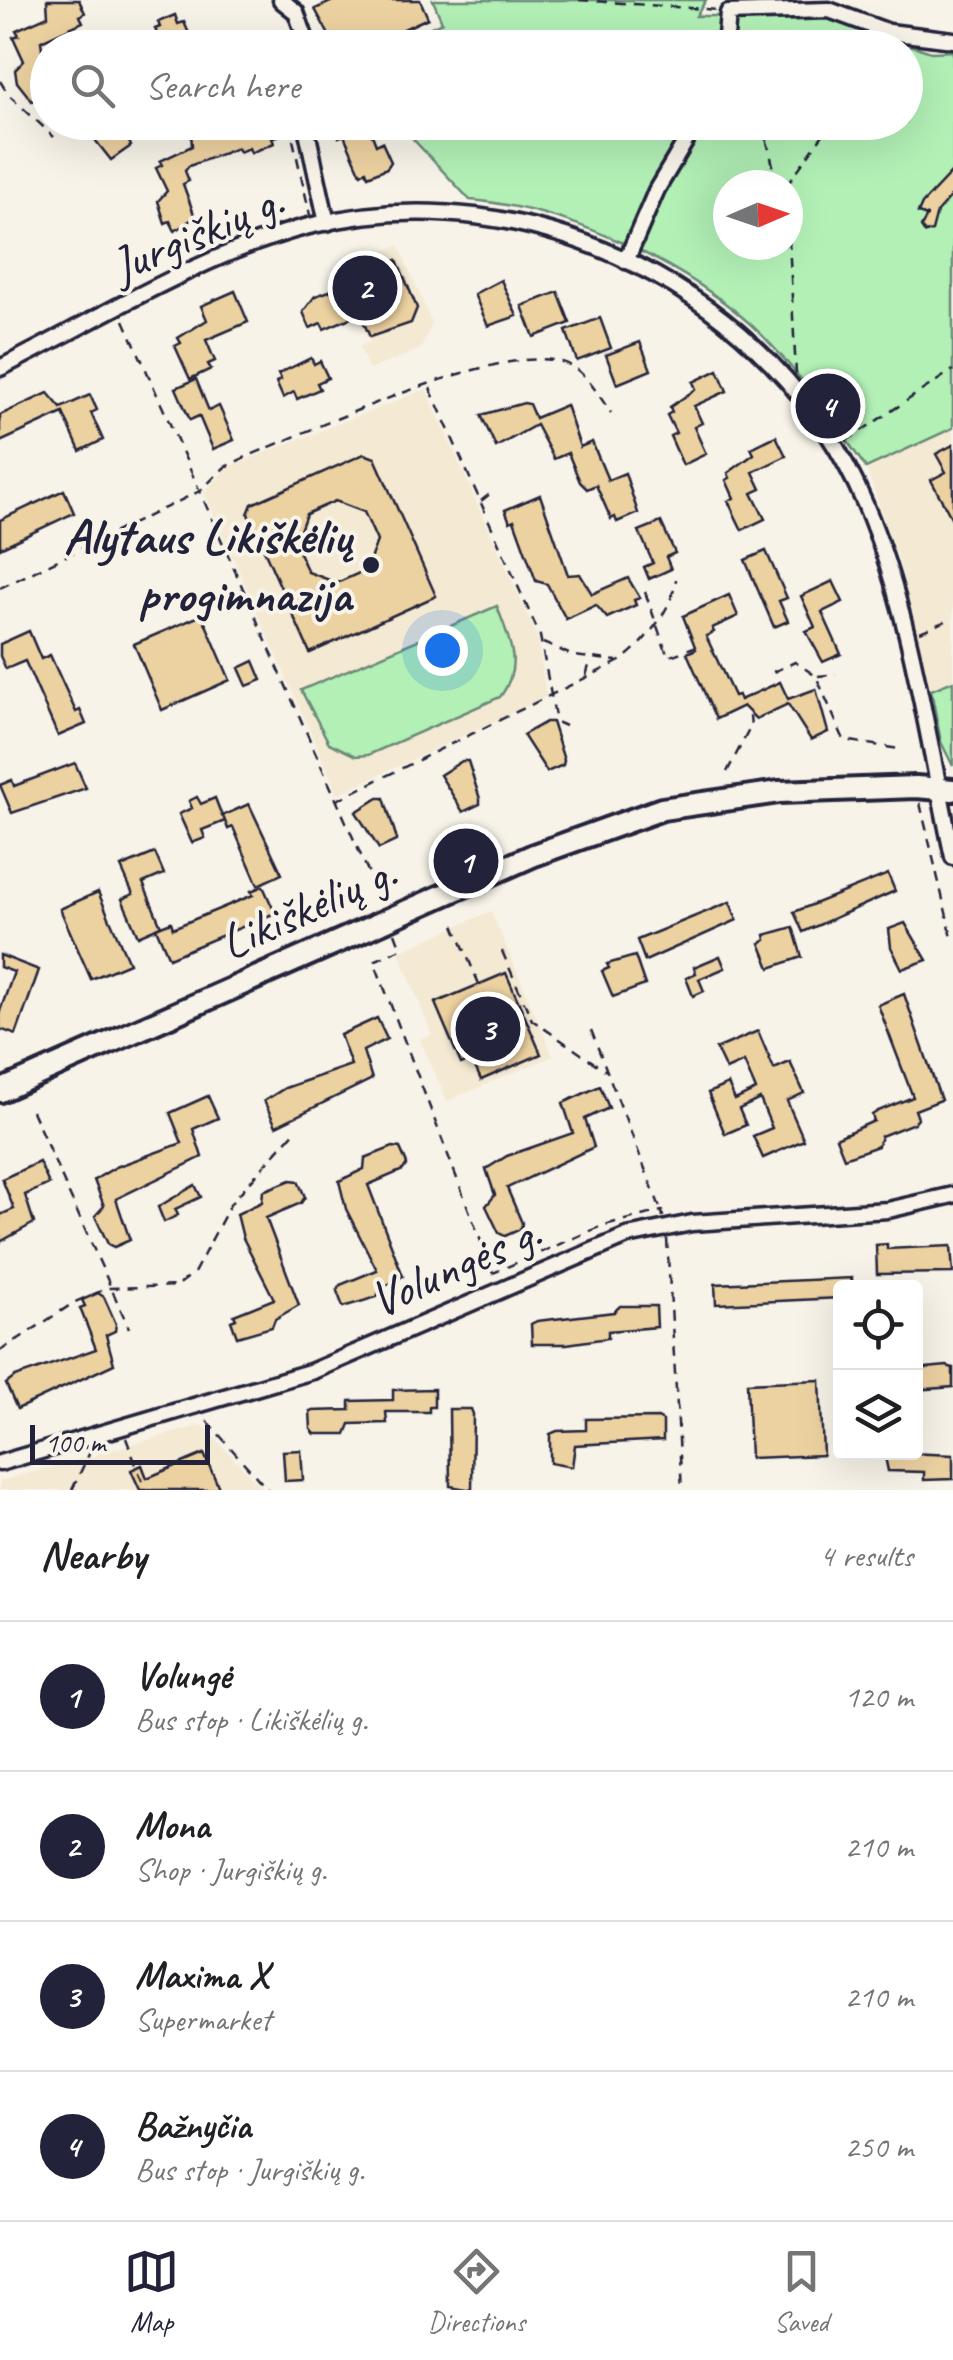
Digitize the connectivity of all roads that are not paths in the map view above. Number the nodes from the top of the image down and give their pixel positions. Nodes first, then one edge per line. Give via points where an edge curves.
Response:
1 (280, 0) edge
2 (728, 6) edge
3 (302, 30) edge
4 (884, 30) edge
5 (923, 36) edge
6 (953, 40) edge
7 (307, 140) edge
8 (686, 140) edge
9 (320, 224) junction
10 (626, 260) junction
11 (0, 368) edge
12 (946, 789) edge
13 (953, 857) edge
14 (0, 1091) edge
15 (953, 1196) edge
16 (0, 1463) edge

1 - 3 street via 296,12
2 - 4 street via 829,10
5 - 6 street
7 - 9 street
8 - 10 street
9 - 10 street, Jurgiškių g. via 398,214 481,214 544,228
9 - 11 street, Jurgiškių g. via 231,253
10 - 12 street, Jurgiškių g. via 712,311 796,394 836,448 874,526
12 - 13 street, Jurgiškių g.
12 - 14 street, Likiškėlių g. via 779,792 662,809 534,855
15 - 16 street, Volungės g. via 888,1210 665,1228 583,1254 313,1371

